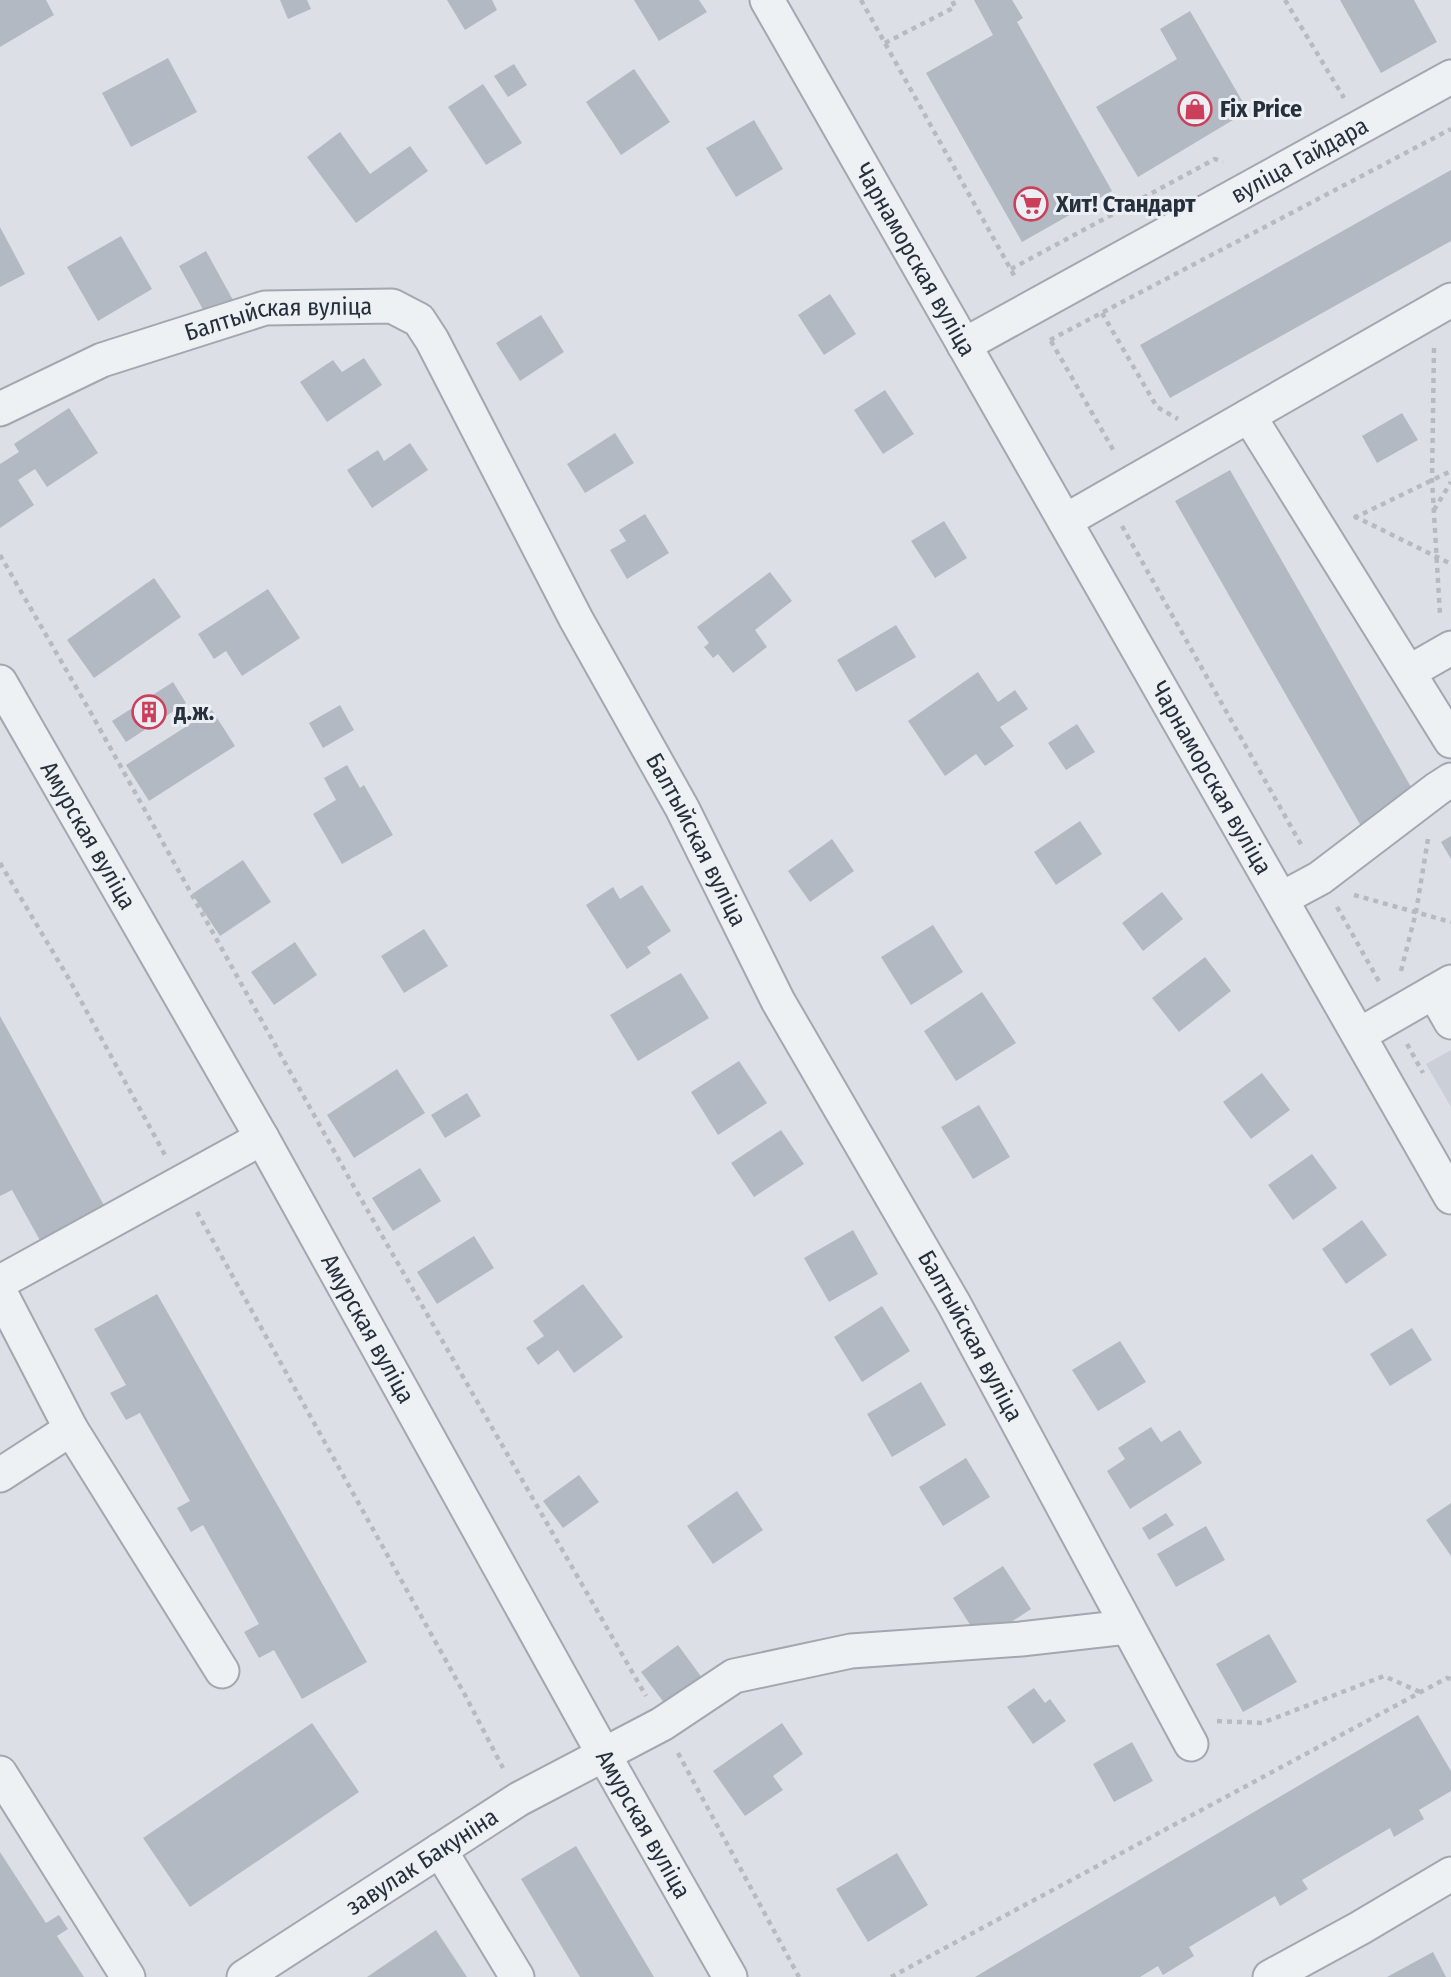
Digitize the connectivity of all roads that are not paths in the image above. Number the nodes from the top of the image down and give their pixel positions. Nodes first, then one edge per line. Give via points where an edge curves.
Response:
1 (767, 0) edge
2 (1451, 76) edge
3 (1451, 300) edge
4 (964, 345) junction
5 (0, 409) edge
6 (1250, 416) junction
7 (1065, 521) junction
8 (1451, 648) edge
9 (1409, 672) junction
10 (0, 682) edge
11 (1451, 741) edge
12 (1451, 780) edge
13 (1281, 899) junction
14 (1442, 987) edge
15 (1451, 1022) edge
16 (1359, 1035) junction
17 (262, 1138) junction
18 (1451, 1197) edge
19 (0, 1282) edge
20 (0, 1292) edge
21 (71, 1429) junction
22 (0, 1475) edge
23 (1127, 1627) junction
24 (222, 1671) dead end
25 (1184, 1731) road end
26 (604, 1755) junction
27 (0, 1773) edge
28 (440, 1850) junction
29 (1451, 1874) edge
30 (128, 1977) edge
31 (244, 1977) edge
32 (517, 1977) edge
33 (730, 1977) edge
34 (1270, 1977) edge

1 - 4 street, Чарнаморская вуліца
2 - 4 street, вуліца Гайдара
3 - 6 street
4 - 7 street, Чарнаморская вуліца
5 - 23 street, Балтыйская вуліца via 102,360 265,308 392,306 419,320 576,619 682,807 778,1001 954,1304
6 - 7 street
6 - 9 street
7 - 13 street, Чарнаморская вуліца
8 - 9 street
9 - 11 street
10 - 17 street, Амурская вуліца
12 - 13 street via 1323,883
13 - 16 street, Чарнаморская вуліца
14 - 15 street
14 - 16 street
16 - 18 street, Чарнаморская вуліца
17 - 19 street
17 - 26 street, Амурская вуліца
20 - 21 street
21 - 22 street
21 - 24 street
23 - 25 street, Балтыйская вуліца
23 - 26 street, завулак Бакуніна via 851,1651 734,1676 662,1724
26 - 28 street, завулак Бакуніна via 519,1799
26 - 33 street, Амурская вуліца
27 - 30 street
28 - 31 street, завулак Бакуніна
28 - 32 street
29 - 34 street

